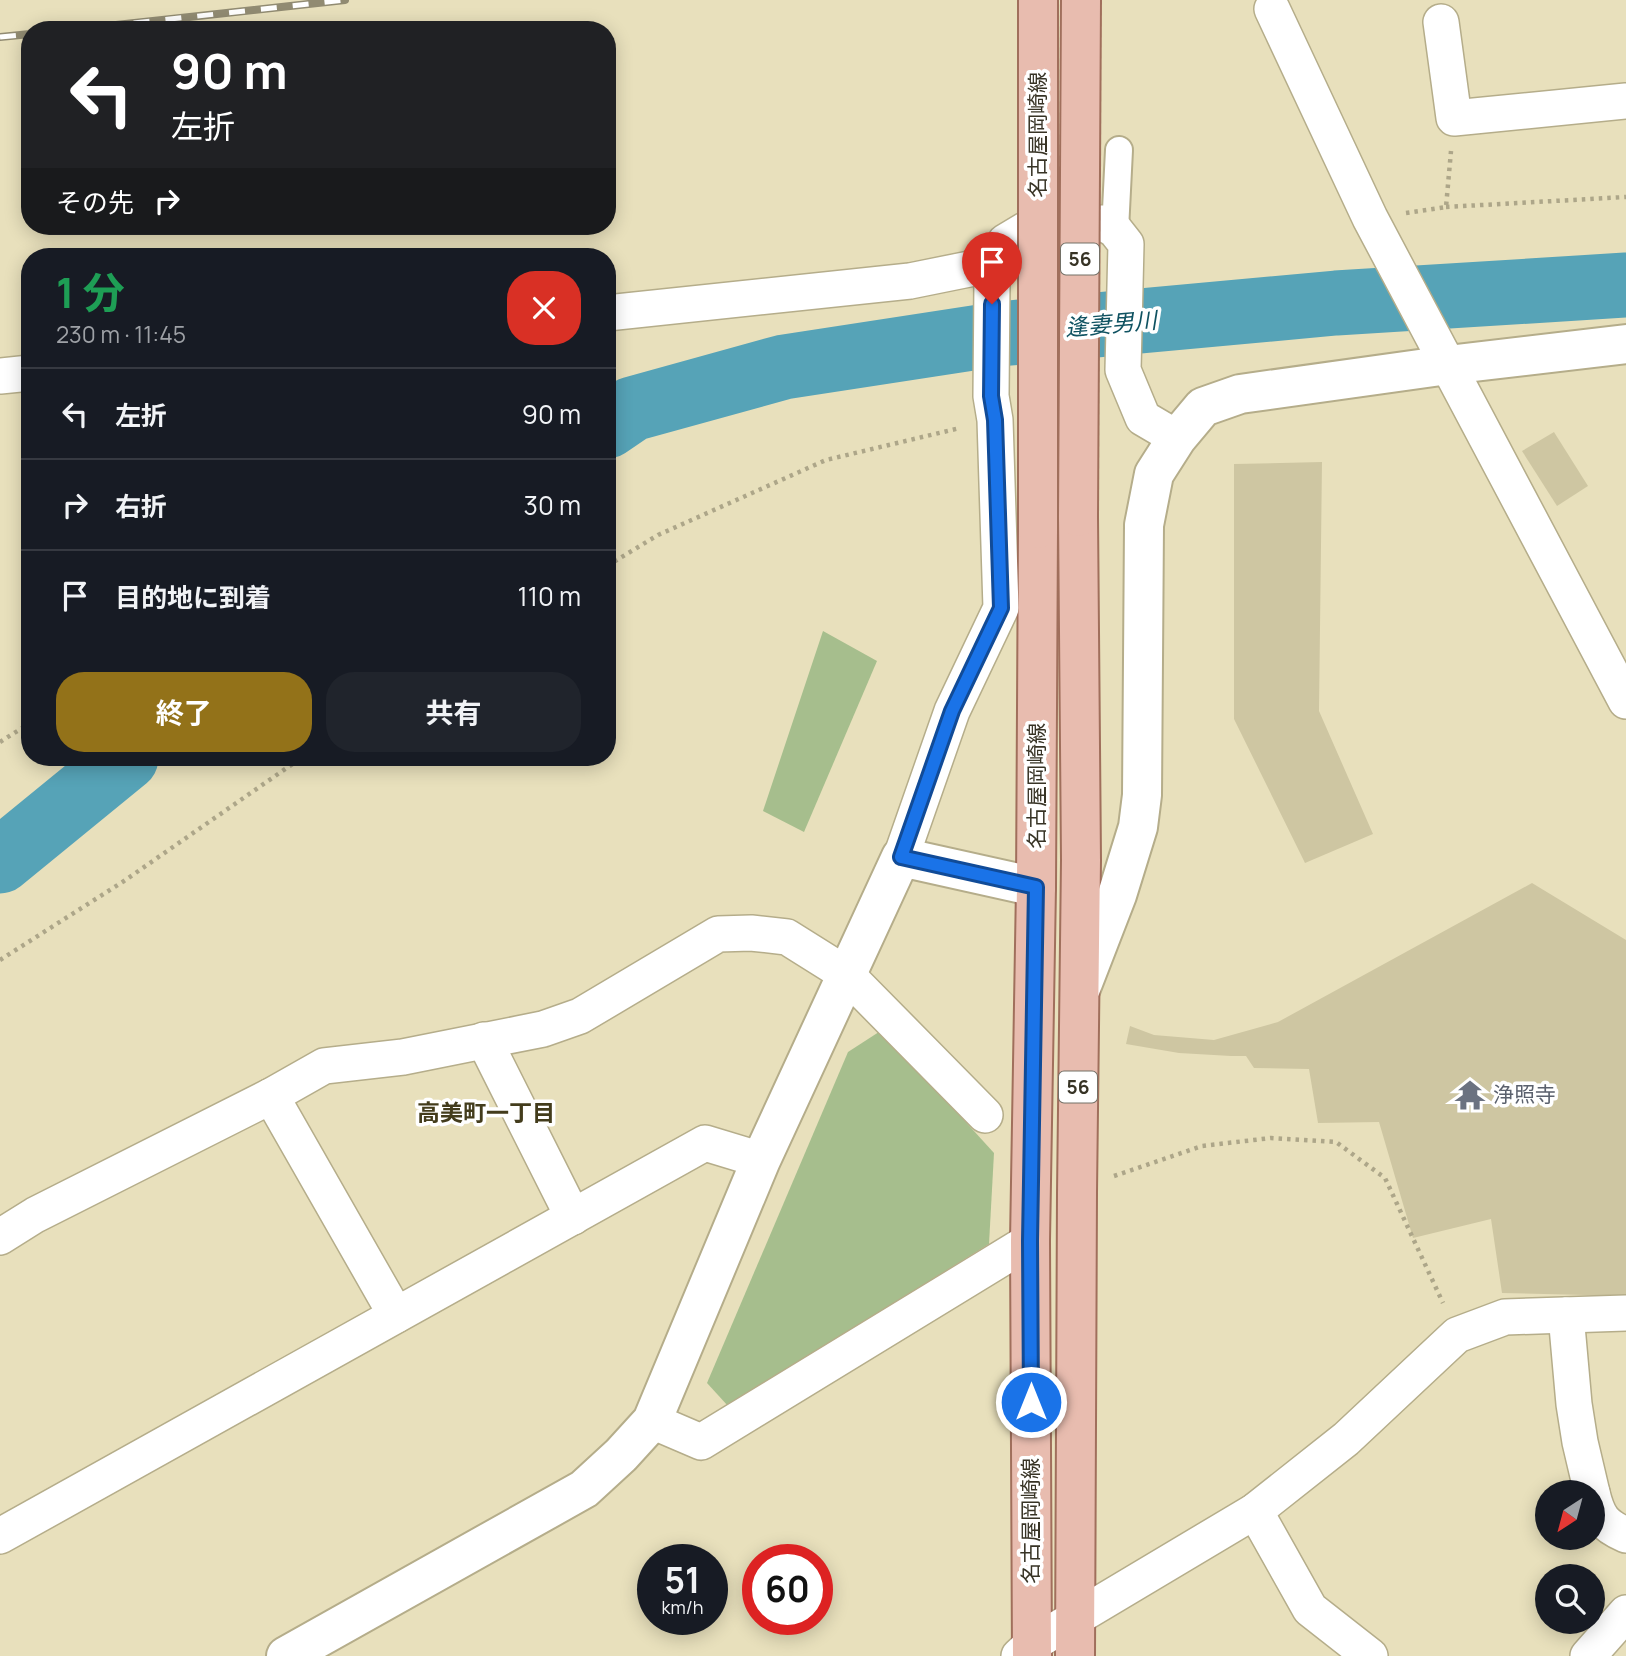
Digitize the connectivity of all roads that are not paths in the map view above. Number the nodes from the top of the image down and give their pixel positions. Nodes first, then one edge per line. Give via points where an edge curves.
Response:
1 (1038, 0) edge
2 (1082, 0) edge
3 (1272, 9) dead end
4 (1441, 22) dead end
5 (1626, 101) edge
6 (1119, 150) dead end
7 (1121, 237) junction
8 (993, 272) junction
9 (616, 312) edge
10 (1626, 344) edge
11 (1448, 365) junction
12 (21, 374) edge
13 (0, 376) edge
14 (1177, 438) junction
15 (1626, 701) edge
16 (901, 857) junction
17 (1036, 887) junction
18 (846, 974) junction
19 (1079, 993) junction
20 (484, 1040) junction
21 (271, 1096) junction
22 (985, 1115) dead end
23 (761, 1160) junction
24 (573, 1217) junction
25 (0, 1237) edge
26 (1030, 1241) junction
27 (1626, 1313) edge
28 (396, 1315) junction
29 (1566, 1315) junction
30 (652, 1421) junction
31 (1589, 1480) edge
32 (1255, 1511) junction
33 (1605, 1521) edge
34 (1626, 1535) edge
35 (0, 1536) edge
36 (1626, 1613) edge
37 (1075, 1618) junction
38 (1028, 1652) edge
39 (286, 1656) edge
40 (1075, 1656) edge
41 (1370, 1656) edge
42 (1588, 1656) edge

1 - 17 main road, 名古屋岡崎線 / 56, bridge
2 - 19 main road, 名古屋岡崎線 / 56, bridge
3 - 11 street via 1370,218
4 - 5 street via 1454,118
6 - 7 street
7 - 8 street via 1103,223 1025,230 1005,242
7 - 14 street via 1124,370 1143,418
8 - 9 street
8 - 16 street via 1001,608 952,711
10 - 11 street
11 - 14 street via 1240,394 1203,407
11 - 15 street
12 - 13 street
14 - 19 street via 1154,474 1144,525 1138,827
16 - 17 street
16 - 18 street
17 - 26 main road, 名古屋岡崎線 / 56
18 - 20 street via 787,937 718,934 580,1016 543,1029
18 - 22 street
18 - 23 street
19 - 37 main road, 名古屋岡崎線 / 56
20 - 21 street via 403,1057 324,1066
20 - 24 street
21 - 25 street
21 - 28 street
23 - 24 street via 705,1143
23 - 30 street
24 - 28 street
26 - 30 street via 701,1442
26 - 38 main road, 名古屋岡崎線 / 56
27 - 29 street
28 - 35 street
29 - 31 street via 1574,1404
29 - 32 street via 1505,1317 1458,1335 1346,1439
30 - 39 street via 584,1489
32 - 37 street
32 - 41 street via 1310,1609
33 - 34 street
36 - 42 street
37 - 38 street
37 - 40 main road, 名古屋岡崎線 / 56

